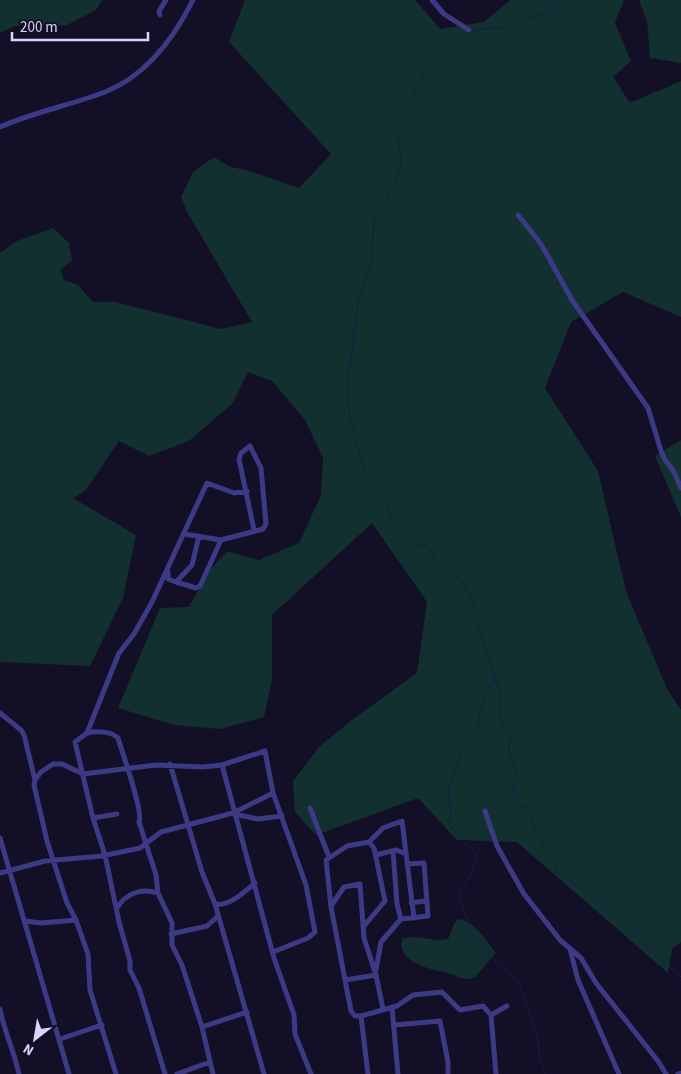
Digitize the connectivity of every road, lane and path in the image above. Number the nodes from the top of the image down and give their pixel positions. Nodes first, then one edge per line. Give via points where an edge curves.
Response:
1 (166, 0) edge
2 (193, 0) edge
3 (432, 0) edge
4 (160, 14) dead end
5 (469, 30) dead end
6 (0, 127) edge
7 (518, 215) dead end
8 (681, 488) edge
9 (246, 490) junction
10 (254, 530) junction
11 (184, 534) junction
12 (199, 536) junction
13 (221, 540) junction
14 (168, 568) junction
15 (176, 582) junction
16 (0, 713) edge
17 (88, 733) junction
18 (170, 764) junction
19 (222, 765) junction
20 (126, 768) junction
21 (83, 774) junction
22 (35, 780) junction
23 (273, 793) junction
24 (310, 808) dead end
25 (485, 811) dead end
26 (234, 813) junction
27 (117, 814) dead end
28 (282, 816) junction
29 (93, 818) junction
30 (188, 825) junction
31 (0, 838) edge
32 (369, 842) junction
33 (146, 845) junction
34 (393, 851) junction
35 (406, 854) junction
36 (105, 855) junction
37 (376, 855) junction
38 (329, 857) junction
39 (53, 860) junction
40 (408, 864) junction
41 (11, 871) junction
42 (0, 873) edge
43 (255, 884) junction
44 (158, 893) junction
45 (385, 901) junction
46 (425, 901) junction
47 (411, 903) junction
48 (215, 904) junction
49 (397, 904) junction
50 (331, 907) junction
51 (117, 909) junction
52 (218, 916) junction
53 (414, 918) junction
54 (401, 919) junction
55 (76, 920) junction
56 (25, 921) junction
57 (364, 926) junction
58 (172, 934) junction
59 (570, 949) junction
60 (273, 952) junction
61 (376, 973) junction
62 (345, 980) junction
63 (507, 1006) dead end
64 (392, 1007) junction
65 (0, 1009) edge
66 (383, 1009) junction
67 (247, 1012) junction
68 (491, 1015) junction
69 (362, 1016) junction
70 (102, 1025) junction
71 (395, 1025) junction
72 (202, 1027) junction
73 (60, 1039) junction
74 (210, 1062) junction
75 (19, 1074) edge
76 (69, 1074) edge
77 (116, 1074) edge
78 (165, 1074) edge
79 (177, 1074) edge
80 (213, 1074) edge
81 (264, 1074) edge
82 (311, 1074) edge
83 (368, 1074) edge
84 (398, 1074) edge
85 (448, 1074) edge
86 (496, 1074) edge
87 (619, 1074) edge
88 (666, 1074) edge

1 - 4 street
2 - 6 street via 158,54 116,87
3 - 5 street via 444,14
7 - 8 street via 541,244 572,300 648,408 661,451
9 - 10 street
9 - 10 street via 239,458 250,446 261,468 266,524 263,529
9 - 11 street via 234,493 207,483
10 - 13 street
11 - 12 street
11 - 14 street
12 - 13 street
12 - 15 street via 192,565
13 - 15 street via 200,586 196,588
14 - 15 street via 168,579
14 - 17 street via 142,619 119,653
16 - 22 street via 22,732
17 - 20 street via 116,736
17 - 21 street via 75,742
18 - 19 street
18 - 20 street
18 - 30 street
19 - 23 street via 265,751
19 - 26 street
20 - 21 street
20 - 33 street
21 - 22 street via 62,764 53,764
21 - 29 street
22 - 39 street via 44,832
23 - 26 street
23 - 28 street
24 - 38 street
25 - 59 street via 497,846 518,883 545,922
26 - 28 street via 258,819
26 - 30 street
26 - 43 street
27 - 29 street
28 - 60 street via 306,885 315,932
29 - 36 street
30 - 33 street via 156,835
30 - 48 street
31 - 41 street
32 - 35 street via 383,828 400,820
32 - 37 street
32 - 38 street via 347,846
33 - 36 street
33 - 44 street
34 - 35 street
34 - 37 street
34 - 49 street
35 - 40 street
36 - 39 street
36 - 51 street
37 - 45 street
38 - 50 street via 326,862
39 - 41 street
39 - 55 street
40 - 46 street via 424,863
40 - 47 street
41 - 42 street
41 - 56 street
43 - 48 street via 236,898 221,905
43 - 60 street
44 - 51 street via 142,890 133,893
44 - 58 street via 172,923
45 - 49 street
45 - 57 street
46 - 47 street
46 - 53 street via 428,916
47 - 53 street
48 - 52 street
49 - 54 street
50 - 57 street via 344,887 358,884
50 - 62 street
51 - 78 street via 130,970 139,988
52 - 58 street via 207,926
52 - 67 street
53 - 54 street
54 - 61 street via 381,942
55 - 56 street
55 - 70 street via 89,960 90,990
56 - 73 street
57 - 61 street via 364,938
58 - 72 street via 172,945 182,965
59 - 87 street via 578,980
59 - 88 street via 581,958 596,983
60 - 82 street via 294,1015 295,1034
61 - 62 street
61 - 66 street
62 - 69 street via 352,1013
63 - 68 street
64 - 66 street
64 - 68 street via 401,1005 414,995 439,991 460,1010 483,1006
64 - 71 street
65 - 75 street
66 - 69 street
67 - 72 street
67 - 81 street
68 - 86 street
69 - 83 street
70 - 73 street
70 - 77 street
71 - 84 street
71 - 85 street via 440,1021
72 - 74 street
73 - 76 street
74 - 79 street
74 - 80 street

